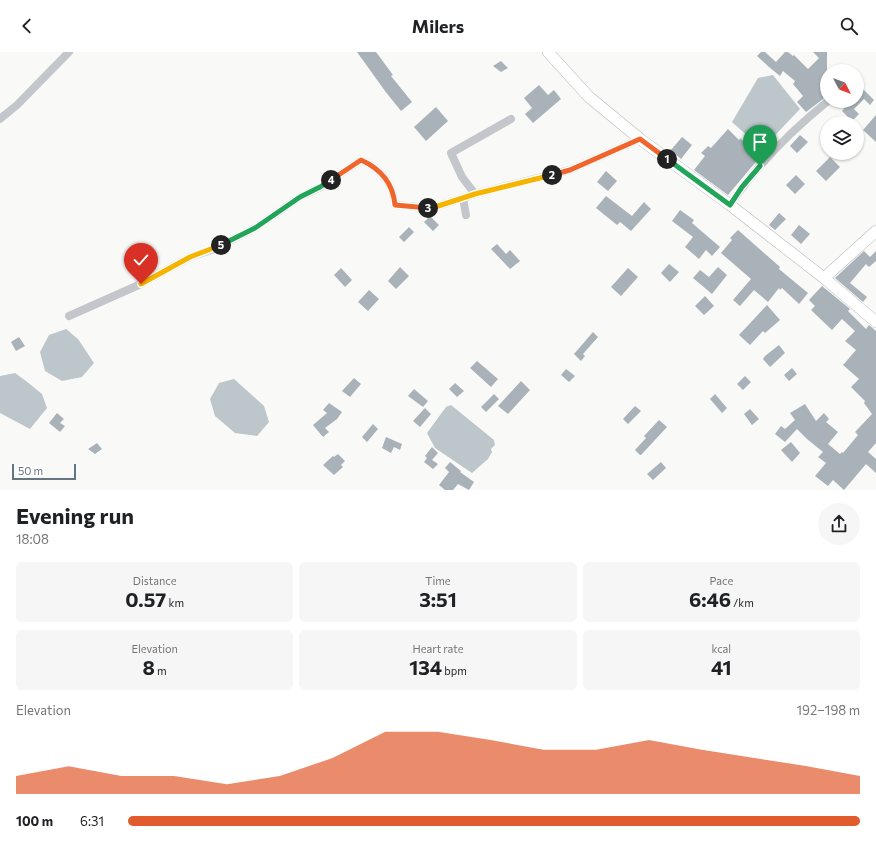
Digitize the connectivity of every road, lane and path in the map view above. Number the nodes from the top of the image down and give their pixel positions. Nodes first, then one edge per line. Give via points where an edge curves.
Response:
1 (69, 52) edge
2 (548, 52) edge
3 (820, 108) edge
4 (0, 119) edge
5 (510, 119) dead end
6 (640, 139) junction
7 (475, 194) junction
8 (463, 198) junction
9 (730, 205) junction
10 (466, 215) dead end
11 (876, 231) edge
12 (824, 278) junction
13 (69, 316) dead end
14 (876, 322) edge

1 - 4 street
2 - 6 street via 589,97
3 - 9 street via 760,166
5 - 7 street via 451,153 462,177
6 - 7 street via 570,170
6 - 9 street
7 - 8 street
8 - 10 street
8 - 13 street via 432,208 395,205 394,196 384,176 373,165 361,160 255,228
9 - 12 street
11 - 12 street
12 - 14 street

